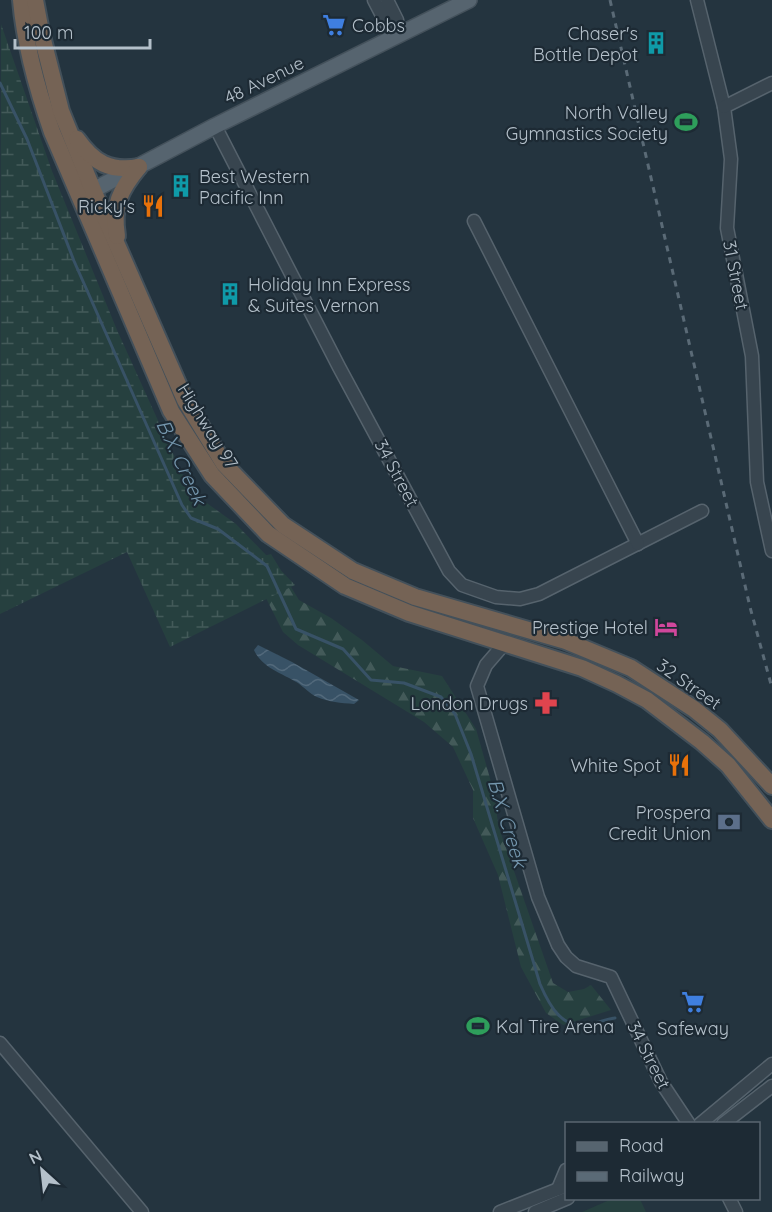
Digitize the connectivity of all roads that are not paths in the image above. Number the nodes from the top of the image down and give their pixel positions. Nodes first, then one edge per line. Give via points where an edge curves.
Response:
1 (21, 0) edge
2 (35, 0) edge
3 (374, 0) edge
4 (387, 0) edge
5 (469, 0) edge
6 (697, 0) edge
7 (399, 35) junction
8 (772, 83) edge
9 (724, 107) junction
10 (66, 122) junction
11 (215, 126) junction
12 (140, 167) junction
13 (86, 194) junction
14 (474, 221) dead end
15 (119, 251) junction
16 (702, 511) dead end
17 (638, 544) junction
18 (772, 551) edge
19 (566, 641) joint
20 (505, 643) junction
21 (617, 684) joint
22 (742, 752) junction
23 (728, 765) junction
24 (772, 786) edge
25 (772, 820) edge
26 (0, 1043) edge
27 (772, 1064) edge
28 (772, 1086) edge
29 (688, 1122) edge
30 (702, 1122) edge
31 (726, 1122) edge
32 (562, 1187) edge
33 (565, 1199) edge
34 (142, 1212) edge
35 (500, 1212) edge
36 (535, 1212) edge

1 - 13 highway, Highway 97 via 37,89 52,132
2 - 10 highway, Highway 97 via 40,32
3 - 7 street via 387,25
4 - 7 street
5 - 7 main road, 48 Avenue
6 - 9 street, 31 Street
7 - 11 main road, 48 Avenue
8 - 9 street
9 - 18 street, 31 Street via 731,159 727,228 752,356 757,482
10 - 12 highway via 98,161 110,167
10 - 13 highway, Highway 97
11 - 12 main road, 48 Avenue
11 - 17 street, 34 Street via 339,367 449,571 462,585 496,597 520,599 539,594
12 - 13 main road, 48 Avenue
12 - 15 highway via 116,204
13 - 15 highway, Highway 97
13 - 20 highway, Highway 97 via 171,411 212,475 268,534 345,586 409,612
14 - 17 street
15 - 19 highway, Highway 97 via 191,409 224,464 283,525 353,571 405,593
16 - 17 street, 34 Street
19 - 22 highway, 32 Street via 631,668 662,686
20 - 21 highway, Highway 97
20 - 29 street, 34 Street via 486,665 477,686 537,897 566,957 576,966 610,977 661,1082
21 - 23 highway, 32 Street via 647,700
22 - 23 street
22 - 24 highway, 32 Street
23 - 25 highway, 32 Street
26 - 34 street
27 - 30 street
28 - 31 street
32 - 35 street
33 - 36 street

